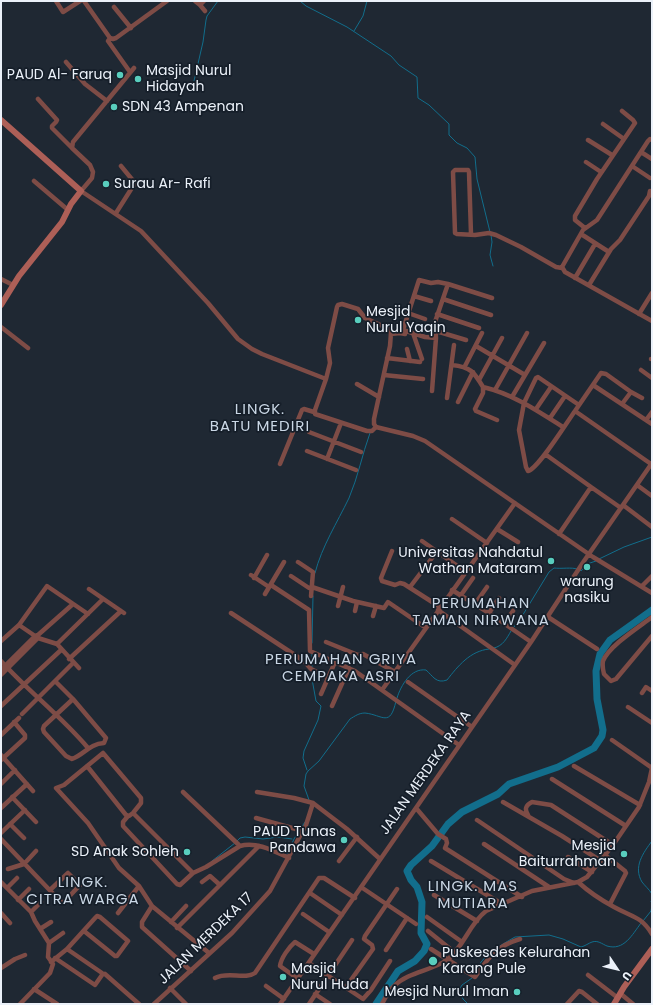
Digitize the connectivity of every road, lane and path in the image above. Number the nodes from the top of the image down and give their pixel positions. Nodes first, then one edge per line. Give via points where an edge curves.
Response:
1 (56, 1) edge
2 (80, 1) edge
3 (84, 1) edge
4 (167, 1) edge
5 (204, 1) edge
6 (198, 4) edge
7 (114, 6) dead end
8 (205, 11) dead end
9 (131, 28) junction
10 (110, 38) junction
11 (66, 62) dead end
12 (38, 99) dead end
13 (107, 101) junction
14 (622, 111) dead end
15 (1, 120) edge
16 (603, 124) dead end
17 (624, 139) junction
18 (588, 140) dead end
19 (652, 140) edge
20 (72, 148) junction
21 (642, 152) junction
22 (612, 155) junction
23 (652, 158) edge
24 (586, 162) dead end
25 (121, 166) dead end
26 (632, 166) junction
27 (601, 172) junction
28 (650, 178) dead end
29 (34, 181) dead end
30 (650, 191) dead end
31 (83, 192) junction
32 (68, 210) junction
33 (116, 214) junction
34 (585, 228) junction
35 (471, 234) junction
36 (581, 234) junction
37 (595, 244) junction
38 (610, 252) junction
39 (562, 268) junction
40 (575, 278) junction
41 (1, 279) edge
42 (448, 284) junction
43 (13, 285) junction
44 (589, 285) junction
45 (652, 293) edge
46 (414, 296) junction
47 (492, 298) dead end
48 (443, 299) junction
49 (431, 301) dead end
50 (1, 304) edge
51 (408, 313) junction
52 (437, 314) junction
53 (639, 314) junction
54 (491, 315) dead end
55 (425, 318) dead end
56 (652, 321) edge
57 (1, 327) edge
58 (479, 328) dead end
59 (436, 331) junction
60 (403, 333) junction
61 (413, 333) junction
62 (482, 333) dead end
63 (527, 333) dead end
64 (391, 334) junction
65 (436, 338) junction
66 (502, 338) dead end
67 (466, 340) dead end
68 (544, 343) dead end
69 (454, 345) dead end
70 (476, 346) junction
71 (28, 348) dead end
72 (408, 349) dead end
73 (492, 356) junction
74 (387, 358) junction
75 (410, 361) junction
76 (452, 365) junction
77 (508, 365) junction
78 (465, 366) junction
79 (641, 370) dead end
80 (473, 372) junction
81 (384, 375) junction
82 (525, 375) junction
83 (652, 378) edge
84 (326, 379) junction
85 (422, 380) dead end
86 (479, 380) junction
87 (357, 384) dead end
88 (594, 385) junction
89 (483, 387) junction
90 (552, 387) junction
91 (495, 390) junction
92 (432, 391) dead end
93 (631, 392) junction
94 (565, 396) junction
95 (379, 397) junction
96 (512, 397) junction
97 (447, 398) dead end
98 (642, 398) dead end
99 (458, 402) dead end
100 (524, 403) junction
101 (622, 404) junction
102 (579, 405) junction
103 (536, 409) junction
104 (575, 411) junction
105 (314, 412) junction
106 (652, 412) edge
107 (550, 418) junction
108 (497, 420) dead end
109 (646, 420) junction
110 (341, 422) junction
111 (652, 424) edge
112 (376, 427) junction
113 (563, 427) junction
114 (309, 432) dead end
115 (334, 442) junction
116 (307, 451) dead end
117 (361, 452) dead end
118 (545, 454) junction
119 (328, 459) junction
120 (280, 464) dead end
121 (651, 466) edge
122 (356, 470) dead end
123 (637, 485) junction
124 (591, 486) junction
125 (652, 496) edge
126 (515, 503) junction
127 (622, 507) junction
128 (452, 519) dead end
129 (652, 527) edge
130 (497, 529) junction
131 (560, 534) junction
132 (422, 541) dead end
133 (518, 542) dead end
134 (487, 543) junction
135 (392, 551) dead end
136 (435, 554) dead end
137 (589, 554) junction
138 (267, 555) dead end
139 (284, 562) dead end
140 (298, 562) dead end
141 (466, 572) junction
142 (292, 576) dead end
143 (652, 576) edge
144 (473, 578) dead end
145 (270, 586) junction
146 (642, 586) junction
147 (312, 587) junction
148 (343, 587) dead end
149 (410, 587) junction
150 (487, 588) dead end
151 (89, 589) dead end
152 (452, 590) junction
153 (652, 593) edge
154 (265, 594) dead end
155 (461, 595) junction
156 (311, 596) dead end
157 (340, 596) junction
158 (499, 598) dead end
159 (103, 599) junction
160 (357, 602) junction
161 (73, 604) junction
162 (475, 604) junction
163 (338, 606) dead end
164 (376, 606) junction
165 (439, 608) junction
166 (356, 611) dead end
167 (513, 611) dead end
168 (231, 613) dead end
169 (489, 613) junction
170 (88, 614) junction
171 (373, 616) dead end
172 (548, 617) junction
173 (652, 617) edge
174 (504, 624) junction
175 (18, 625) junction
176 (426, 628) junction
177 (37, 636) junction
178 (652, 636) edge
179 (1, 640) edge
180 (326, 642) dead end
181 (530, 642) junction
182 (57, 644) junction
183 (597, 649) dead end
184 (61, 650) junction
185 (70, 659) junction
186 (1, 661) edge
187 (335, 662) junction
188 (73, 663) junction
189 (514, 665) junction
190 (7, 667) junction
191 (79, 668) dead end
192 (349, 668) junction
193 (1, 670) edge
194 (395, 672) junction
195 (1, 675) edge
196 (327, 678) junction
197 (55, 681) junction
198 (408, 682) dead end
199 (24, 685) junction
200 (382, 690) junction
201 (652, 691) edge
202 (642, 693) dead end
203 (320, 694) dead end
204 (38, 698) junction
205 (73, 699) junction
206 (1, 706) edge
207 (332, 706) dead end
208 (628, 707) dead end
209 (57, 714) junction
210 (14, 722) junction
211 (652, 723) edge
212 (472, 727) junction
213 (1, 734) edge
214 (612, 740) dead end
215 (459, 745) junction
216 (88, 748) junction
217 (2, 757) edge
218 (87, 766) junction
219 (574, 766) dead end
220 (652, 768) edge
221 (15, 770) junction
222 (552, 779) dead end
223 (1, 784) edge
224 (27, 784) junction
225 (33, 791) dead end
226 (183, 792) dead end
227 (257, 792) dead end
228 (12, 797) junction
229 (311, 802) junction
230 (504, 802) dead end
231 (640, 805) junction
232 (1, 808) edge
233 (416, 808) junction
234 (25, 810) junction
235 (133, 813) junction
236 (127, 816) junction
237 (528, 816) junction
238 (256, 818) dead end
239 (477, 820) dead end
240 (36, 822) dead end
241 (10, 824) junction
242 (626, 826) junction
243 (301, 830) junction
244 (1, 832) edge
245 (357, 837) junction
246 (24, 838) dead end
247 (1, 840) edge
248 (237, 843) junction
249 (484, 844) dead end
250 (613, 845) junction
251 (259, 846) junction
252 (36, 851) dead end
253 (605, 855) junction
254 (287, 857) junction
255 (568, 857) dead end
256 (380, 859) junction
257 (339, 861) dead end
258 (431, 861) dead end
259 (601, 861) junction
260 (24, 864) junction
261 (8, 868) dead end
262 (592, 872) junction
263 (193, 873) junction
264 (17, 878) dead end
265 (1, 882) edge
266 (202, 882) dead end
267 (576, 883) junction
268 (220, 885) junction
269 (139, 886) junction
270 (361, 887) junction
271 (7, 888) junction
272 (397, 888) dead end
273 (549, 888) junction
274 (29, 889) dead end
275 (50, 890) junction
276 (310, 893) junction
277 (434, 895) dead end
278 (522, 897) junction
279 (355, 898) junction
280 (18, 900) junction
281 (41, 902) dead end
282 (386, 904) junction
283 (502, 904) junction
284 (610, 904) junction
285 (152, 906) junction
286 (186, 906) dead end
287 (31, 912) junction
288 (118, 912) dead end
289 (1, 913) edge
290 (303, 914) dead end
291 (342, 915) junction
292 (427, 916) dead end
293 (407, 918) junction
294 (477, 921) junction
295 (51, 922) dead end
296 (171, 922) junction
297 (10, 923) dead end
298 (416, 924) dead end
299 (177, 928) junction
300 (40, 929) junction
301 (84, 930) junction
302 (428, 931) dead end
303 (329, 932) junction
304 (63, 933) dead end
305 (652, 934) edge
306 (520, 939) dead end
307 (352, 940) dead end
308 (462, 942) junction
309 (49, 943) junction
310 (67, 949) junction
311 (652, 949) edge
312 (386, 950) dead end
313 (431, 950) dead end
314 (208, 952) junction
315 (454, 952) junction
316 (314, 954) junction
317 (25, 955) dead end
318 (53, 960) junction
319 (447, 960) junction
320 (390, 961) dead end
321 (309, 963) junction
322 (1, 968) edge
323 (189, 970) junction
324 (105, 974) dead end
325 (327, 975) junction
326 (588, 975) dead end
327 (215, 978) dead end
328 (298, 979) junction
329 (266, 986) dead end
330 (346, 987) junction
331 (170, 988) junction
332 (34, 989) junction
333 (315, 994) junction
334 (284, 999) junction
335 (618, 999) edge
336 (20, 1004) edge
337 (57, 1004) edge
338 (139, 1004) edge
339 (154, 1004) edge
340 (186, 1004) edge
341 (280, 1004) edge
342 (308, 1004) edge
343 (330, 1004) edge
344 (382, 1004) edge
345 (567, 1004) edge
346 (597, 1004) edge
347 (633, 1004) edge

1 - 2 street via 62,11
3 - 10 street
4 - 9 street
5 - 6 street
6 - 8 street
7 - 9 street
9 - 10 street via 115,38
10 - 13 street via 108,41 111,47 132,70
11 - 13 street via 85,84
12 - 20 street via 56,120 52,128
13 - 20 street via 73,142
14 - 17 street via 635,123
15 - 31 street
16 - 17 street
17 - 22 street
18 - 22 street
19 - 21 street via 649,140
20 - 31 street via 94,172
21 - 23 street
21 - 26 street
22 - 27 street
24 - 27 street
25 - 33 street via 135,183
26 - 28 street
26 - 34 street via 597,220
27 - 34 street via 575,218
29 - 32 street
30 - 38 street
31 - 32 street
31 - 33 street
32 - 43 street via 56,230
33 - 84 street via 141,231 208,302 238,339 253,349
34 - 36 street
35 - 35 street via 454,232 455,170 469,172
35 - 39 street via 496,235
36 - 37 street
36 - 39 street
37 - 38 street
37 - 40 street
38 - 44 street
39 - 40 street
40 - 44 street
41 - 43 street
42 - 46 street via 430,284 419,280
42 - 47 street
42 - 48 street
43 - 50 street
44 - 53 street
45 - 53 street
46 - 49 street
46 - 51 street
48 - 52 street
48 - 54 street
51 - 55 street
51 - 60 street
52 - 58 street
52 - 59 street
53 - 56 street
57 - 71 street
59 - 65 street
59 - 67 street
60 - 61 street
60 - 64 street
61 - 65 street
61 - 75 street via 421,360
62 - 70 street
63 - 77 street
64 - 74 street
64 - 84 street via 389,329 367,319 356,309 338,305 328,348 330,363
65 - 92 street
66 - 73 street
68 - 82 street
69 - 76 street
70 - 73 street
70 - 78 street
72 - 75 street
73 - 77 street
73 - 86 street
74 - 75 street
74 - 81 street
76 - 78 street
76 - 97 street
77 - 82 street
77 - 91 street
78 - 80 street
79 - 83 street
80 - 86 street
80 - 99 street
81 - 85 street
81 - 95 street
82 - 96 street
84 - 105 street
86 - 89 street
87 - 95 street
88 - 93 street via 600,374 605,374
88 - 101 street
88 - 102 street
89 - 91 street
89 - 108 street via 483,394 475,410
90 - 94 street
90 - 100 street via 537,378
90 - 103 street
91 - 96 street
93 - 98 street
93 - 101 street
94 - 102 street
94 - 107 street
95 - 112 street via 374,422
96 - 100 street
100 - 103 street
100 - 118 street via 519,433 528,471 532,470
101 - 109 street
102 - 104 street
103 - 107 street
104 - 113 street
104 - 121 street
105 - 110 street
105 - 120 street via 302,410
106 - 109 street
107 - 113 street
109 - 111 street
110 - 112 street via 371,431
110 - 115 street
112 - 126 street via 421,439
113 - 118 street
114 - 115 street
115 - 117 street
115 - 119 street
116 - 119 street
118 - 124 street
119 - 122 street
121 - 123 street, JALAN MERDEKA RAYA
123 - 125 street
123 - 127 street, JALAN MERDEKA RAYA
124 - 127 street
124 - 131 street
126 - 130 street
126 - 131 street
127 - 129 street
127 - 137 street, JALAN MERDEKA RAYA
128 - 134 street
130 - 133 street
130 - 134 street
131 - 137 street
132 - 141 street
134 - 141 street
135 - 149 street via 381,580
136 - 149 street
137 - 146 street
137 - 172 street, JALAN MERDEKA RAYA
138 - 145 street via 252,576
139 - 145 street
140 - 147 street via 313,572
141 - 152 street
142 - 147 street via 309,588
143 - 146 street
144 - 155 street
145 - 154 street
145 - 187 street via 310,610 310,650
146 - 153 street
147 - 156 street
147 - 157 street
148 - 157 street
149 - 165 street
150 - 162 street
151 - 159 street
152 - 155 street
152 - 165 street
155 - 162 street
157 - 160 street
157 - 163 street
158 - 169 street
159 - 170 street
159 - 185 street via 123,612
160 - 164 street
160 - 166 street
161 - 170 street
161 - 175 street via 47,586
161 - 177 street
162 - 169 street
164 - 171 street
164 - 176 street via 384,608 388,602
165 - 176 street
165 - 189 street
167 - 174 street
168 - 196 street
169 - 174 street
170 - 182 street
172 - 181 street, JALAN MERDEKA RAYA
172 - 183 street
173 - 178 street via 625,637 606,656 604,674 611,681 616,679
174 - 181 street
175 - 177 street
175 - 179 street
176 - 194 street
177 - 182 street
177 - 190 street
180 - 194 street via 358,655 363,654
181 - 189 street, JALAN MERDEKA RAYA
182 - 184 street
184 - 185 street
184 - 199 street
185 - 188 street
186 - 190 street
187 - 192 street
187 - 196 street
188 - 191 street
188 - 197 street
189 - 212 street, JALAN MERDEKA RAYA
190 - 193 street
190 - 195 street
190 - 199 street
192 - 200 street
192 - 207 street
194 - 200 street
196 - 203 street
197 - 204 street
197 - 205 street
198 - 212 street
199 - 204 street
199 - 206 street
200 - 215 street
201 - 202 street via 646,687
204 - 209 street
204 - 210 street
205 - 209 street
205 - 216 street via 106,737 104,743
208 - 211 street
209 - 216 street
209 - 216 street via 43,728 48,737 72,759
210 - 213 street
210 - 217 street via 25,737
212 - 215 street, JALAN MERDEKA RAYA
214 - 220 street
215 - 233 street, JALAN MERDEKA RAYA
217 - 221 street
218 - 235 street via 103,753 141,798 141,803
218 - 236 street
218 - 269 street via 64,785 56,788 88,823 119,868
219 - 231 street
220 - 231 street
221 - 223 street
221 - 224 street
222 - 242 street
224 - 225 street
224 - 228 street
226 - 248 street
227 - 229 street
228 - 232 street
228 - 234 street
229 - 243 street, JALAN MERDEKA 17 via 310,816
229 - 245 street
230 - 237 street
231 - 242 street
233 - 256 street, JALAN MERDEKA RAYA
233 - 278 street via 443,837 447,849
234 - 240 street
234 - 241 street
235 - 236 street
235 - 263 street
236 - 263 street via 123,826 177,884 180,885
237 - 250 street via 525,811 532,802 548,804
237 - 259 street
238 - 243 street
239 - 267 street via 564,879
241 - 244 street
241 - 246 street
242 - 250 street
243 - 254 street, JALAN MERDEKA 17
245 - 256 street
245 - 257 street
247 - 260 street
248 - 251 street
248 - 263 street via 206,867
249 - 273 street
250 - 253 street
251 - 254 street
251 - 268 street, JALAN MERDEKA 17
252 - 260 street
253 - 259 street
253 - 284 street via 626,874
254 - 314 street, JALAN MERDEKA 17 via 270,891 232,933
255 - 262 street
256 - 270 street, JALAN MERDEKA RAYA
258 - 283 street
259 - 262 street
260 - 261 street
260 - 275 street
262 - 267 street
264 - 271 street
265 - 271 street
266 - 268 street via 210,876
267 - 273 street
267 - 284 street
268 - 299 street, JALAN MERDEKA 17
269 - 285 street
269 - 288 street
270 - 279 street, JALAN MERDEKA RAYA
270 - 282 street
271 - 280 street
272 - 282 street
273 - 278 street via 532,891
274 - 280 street
275 - 275 street via 63,903 80,885 68,873
276 - 279 street via 319,878 322,878
276 - 291 street
276 - 327 street via 255,973 223,974
277 - 294 street
278 - 283 street
279 - 291 street, JALAN MERDEKA RAYA
280 - 287 street
281 - 287 street
282 - 293 street
282 - 330 street via 364,937 373,949
283 - 294 street via 480,915
284 - 305 street via 643,921
285 - 296 street
285 - 323 street via 142,922 142,927
286 - 296 street
287 - 300 street
289 - 297 street
290 - 303 street
291 - 303 street, JALAN MERDEKA RAYA
292 - 308 street
293 - 298 street
293 - 312 street
294 - 308 street
295 - 300 street
296 - 299 street
299 - 314 street
300 - 309 street
301 - 301 street via 99,916 128,941 115,956
301 - 310 street
302 - 315 street
303 - 316 street, JALAN MERDEKA RAYA
304 - 309 street
306 - 319 street via 506,944 472,975
307 - 325 street
308 - 315 street
309 - 318 street via 48,957
310 - 318 street
310 - 318 street via 102,973 94,985
311 - 335 street
313 - 319 street
314 - 323 street, JALAN MERDEKA 17
315 - 319 street
316 - 321 street, JALAN MERDEKA RAYA
316 - 328 street via 296,942 281,960 280,966
317 - 322 street
318 - 332 street via 51,971
319 - 344 street via 409,976 395,985
320 - 330 street via 364,999
321 - 325 street
321 - 328 street, JALAN MERDEKA RAYA
323 - 331 street, JALAN MERDEKA 17
324 - 338 street
325 - 330 street
325 - 333 street
326 - 335 street
328 - 334 street, JALAN MERDEKA RAYA
329 - 334 street
331 - 339 street, JALAN MERDEKA 17
331 - 340 street
332 - 336 street
332 - 337 street
333 - 342 street
333 - 343 street
334 - 341 street, JALAN MERDEKA RAYA
335 - 347 street
345 - 346 street via 579,991

